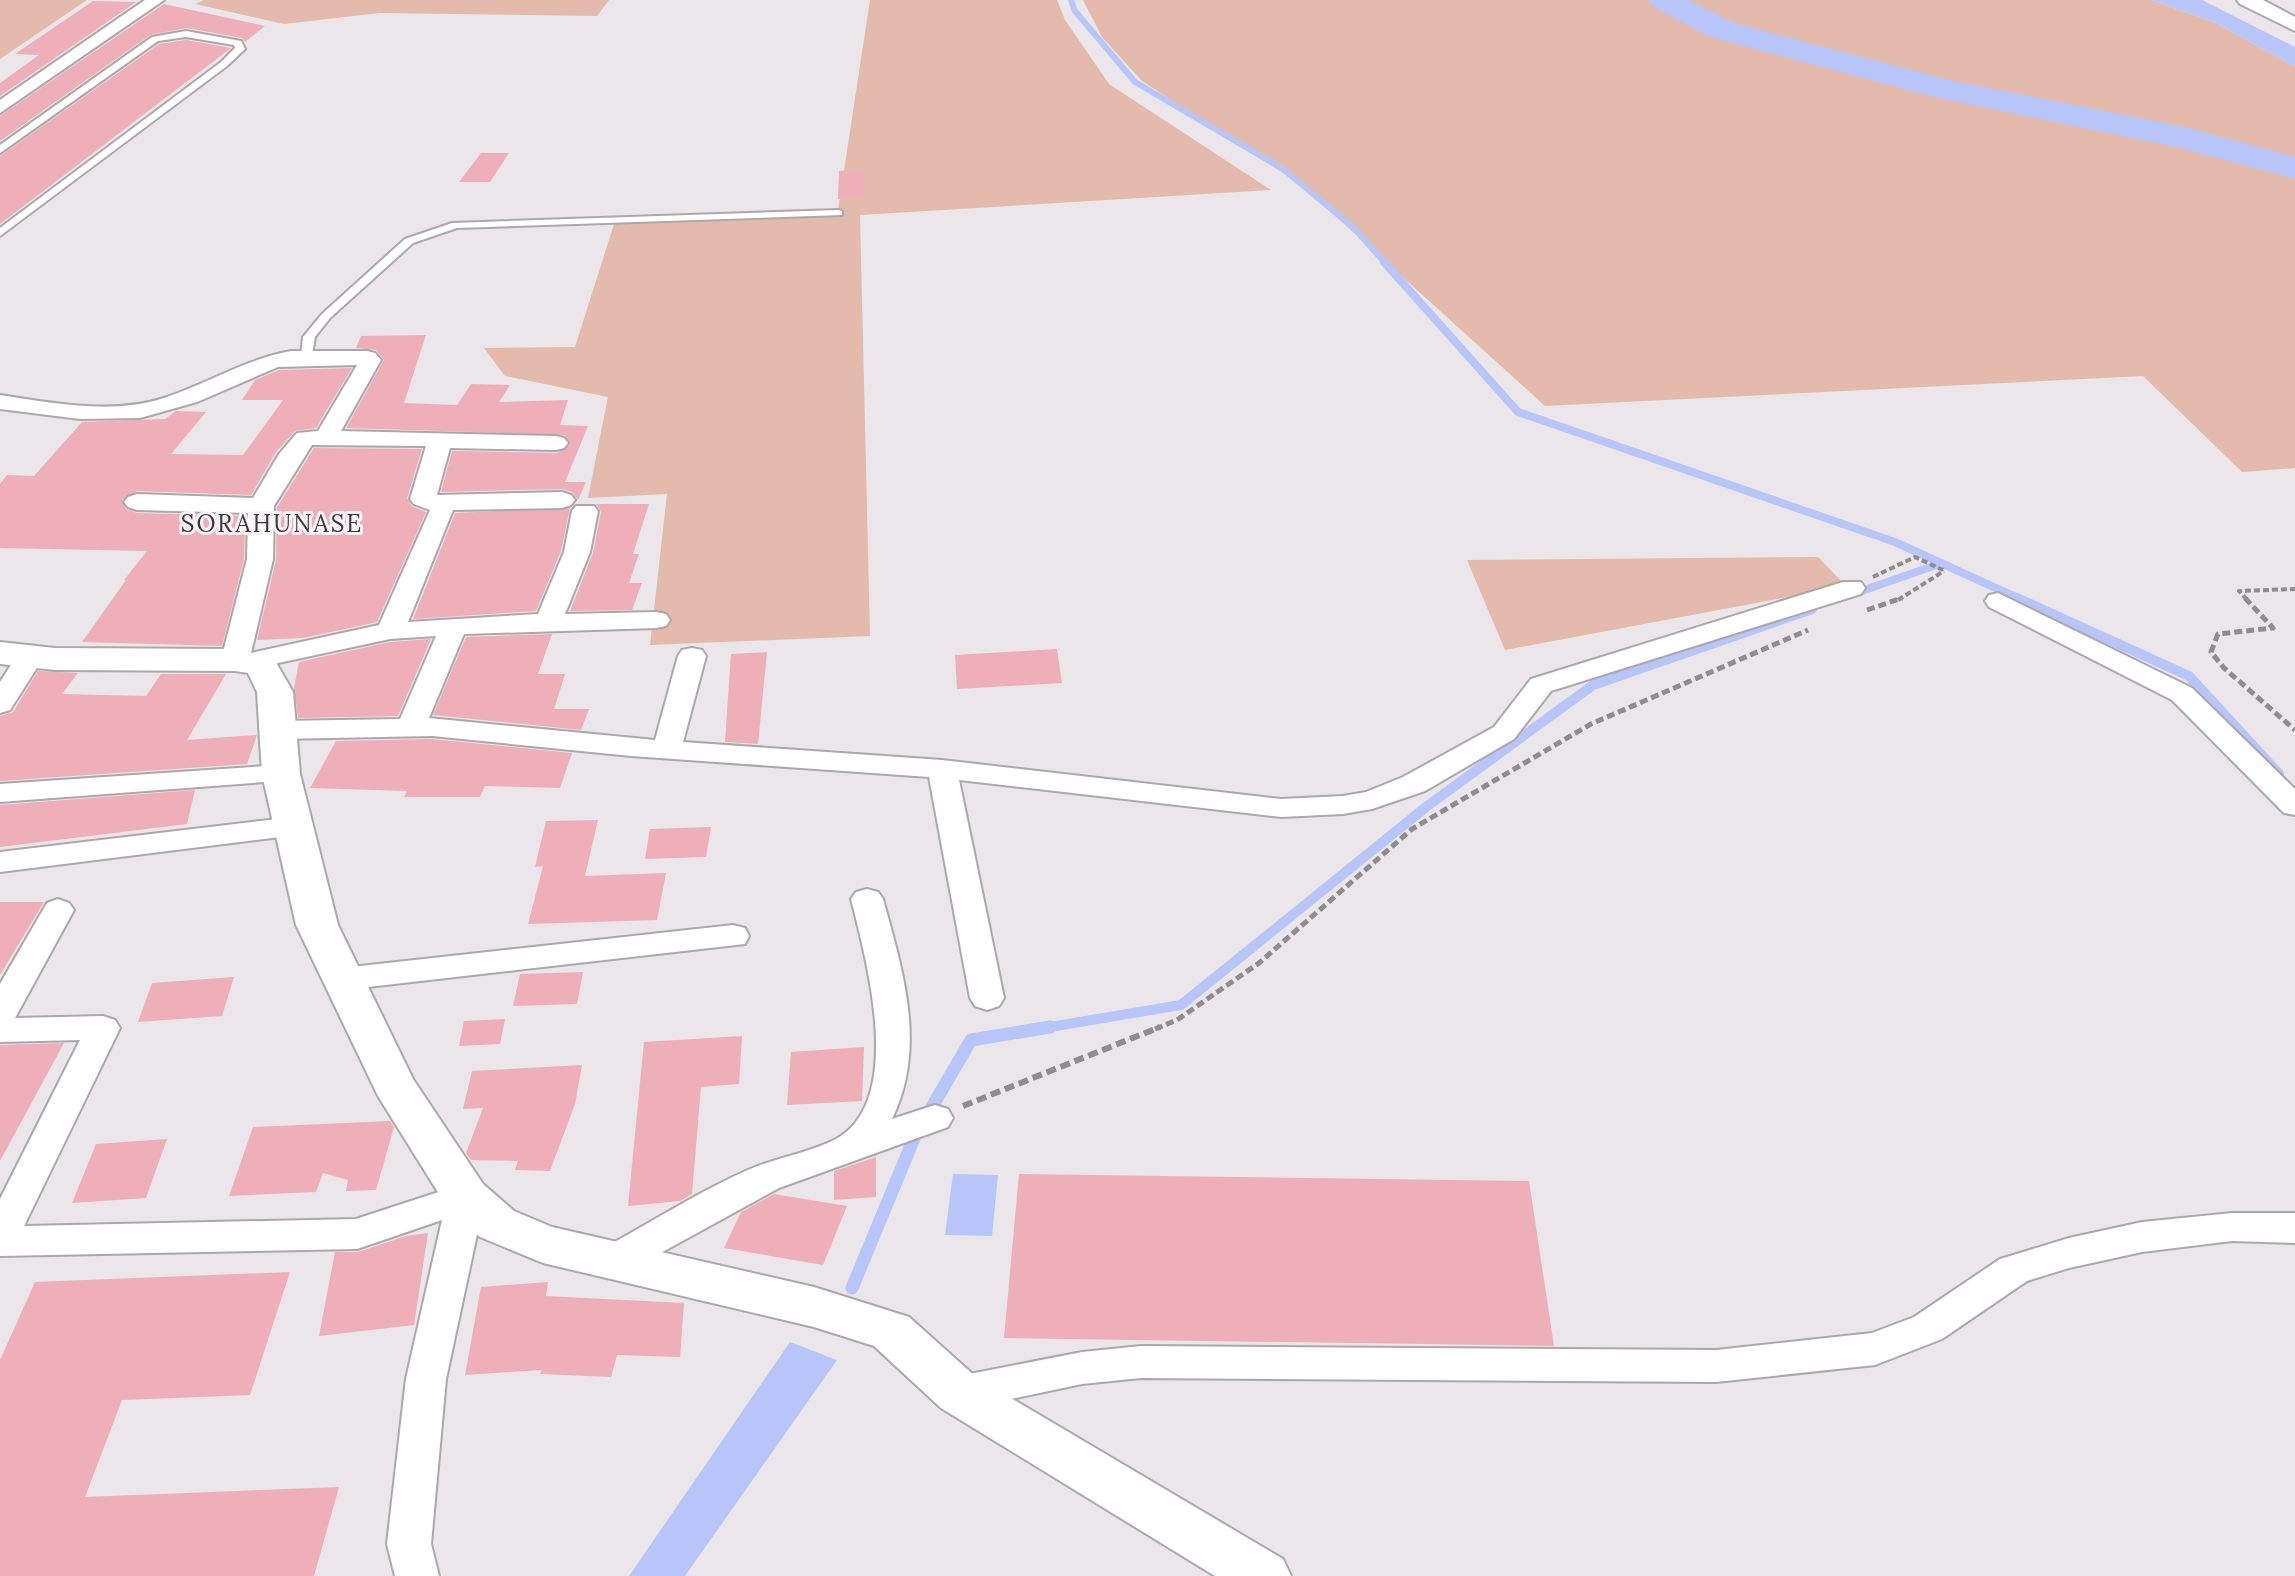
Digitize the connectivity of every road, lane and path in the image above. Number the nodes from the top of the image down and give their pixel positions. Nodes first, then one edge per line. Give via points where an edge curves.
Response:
1 (156, 0) edge
2 (2247, 0) edge
3 (2276, 0) edge
4 (2295, 9) edge
5 (2295, 25) edge
6 (0, 108) edge
7 (0, 150) edge
8 (838, 213) dead end
9 (0, 233) edge
10 (307, 357) junction
11 (0, 402) edge
12 (327, 435) junction
13 (440, 441) junction
14 (556, 443) dead end
15 (137, 502) dead end
16 (261, 506) junction
17 (442, 512) dead end
18 (2295, 589) edge
19 (1854, 600) junction
20 (1998, 601) dead end
21 (656, 620) dead end
22 (548, 623) junction
23 (453, 627) junction
24 (1812, 628) dead end
25 (390, 631) junction
26 (8, 655) edge
27 (692, 656) dead end
28 (242, 661) junction
29 (0, 704) edge
30 (411, 727) junction
31 (279, 730) junction
32 (2295, 730) edge
33 (667, 748) junction
34 (942, 769) junction
35 (281, 774) junction
36 (0, 793) edge
37 (2295, 806) edge
38 (294, 827) junction
39 (0, 862) edge
40 (867, 899) dead end
41 (58, 910) dead end
42 (733, 936) dead end
43 (342, 979) junction
44 (987, 998) dead end
45 (0, 1014) edge
46 (0, 1030) edge
47 (919, 1123) joint
48 (851, 1147) junction
49 (466, 1197) junction
50 (2295, 1228) edge
51 (0, 1239) edge
52 (613, 1261) junction
53 (959, 1393) junction
54 (417, 1576) edge
55 (1263, 1576) edge

1 - 6 street
2 - 5 street
3 - 4 street
7 - 9 lane via 155,39 167,34 238,43 240,49 224,64
8 - 10 lane via 439,229 409,241 326,316 309,337
10 - 11 street via 273,361 158,407 130,412 69,412
10 - 12 street via 370,360
12 - 13 street
12 - 16 street via 299,443
13 - 14 street
13 - 22 street via 425,501 574,506 577,552
15 - 16 street
16 - 28 street via 260,559
17 - 25 street
18 - 32 path via 2239,591 2273,628 2218,634 2211,652
19 - 19 path via 1915,557 1944,571 1900,599
19 - 34 street via 1541,685 1504,733 1414,784 1372,800 1328,808 1281,808
20 - 37 street via 2182,694
21 - 22 street
22 - 23 street
23 - 25 street
23 - 30 street
24 - 47 path via 1591,724 1412,829 1259,963 1177,1020
25 - 28 street
26 - 28 street
26 - 29 street
27 - 33 street
28 - 31 street via 262,666 275,692
30 - 31 street
30 - 33 street
31 - 35 street
33 - 34 street
34 - 44 street
35 - 36 street
35 - 38 street
38 - 39 street
38 - 43 street via 317,925
40 - 48 street via 889,989 894,1041 885,1092 872,1124
41 - 45 street
42 - 43 street
43 - 49 street via 394,1085
46 - 51 street via 103,1028
47 - 48 street
48 - 52 street via 766,1178
49 - 51 street via 357,1234
49 - 52 street via 497,1224 543,1244
49 - 54 street via 426,1379 409,1544
50 - 53 street via 2232,1227 2142,1237 2069,1253 2014,1270 1928,1328 1875,1349 1716,1366 1141,1362
52 - 53 street via 814,1307 891,1331
53 - 55 street

